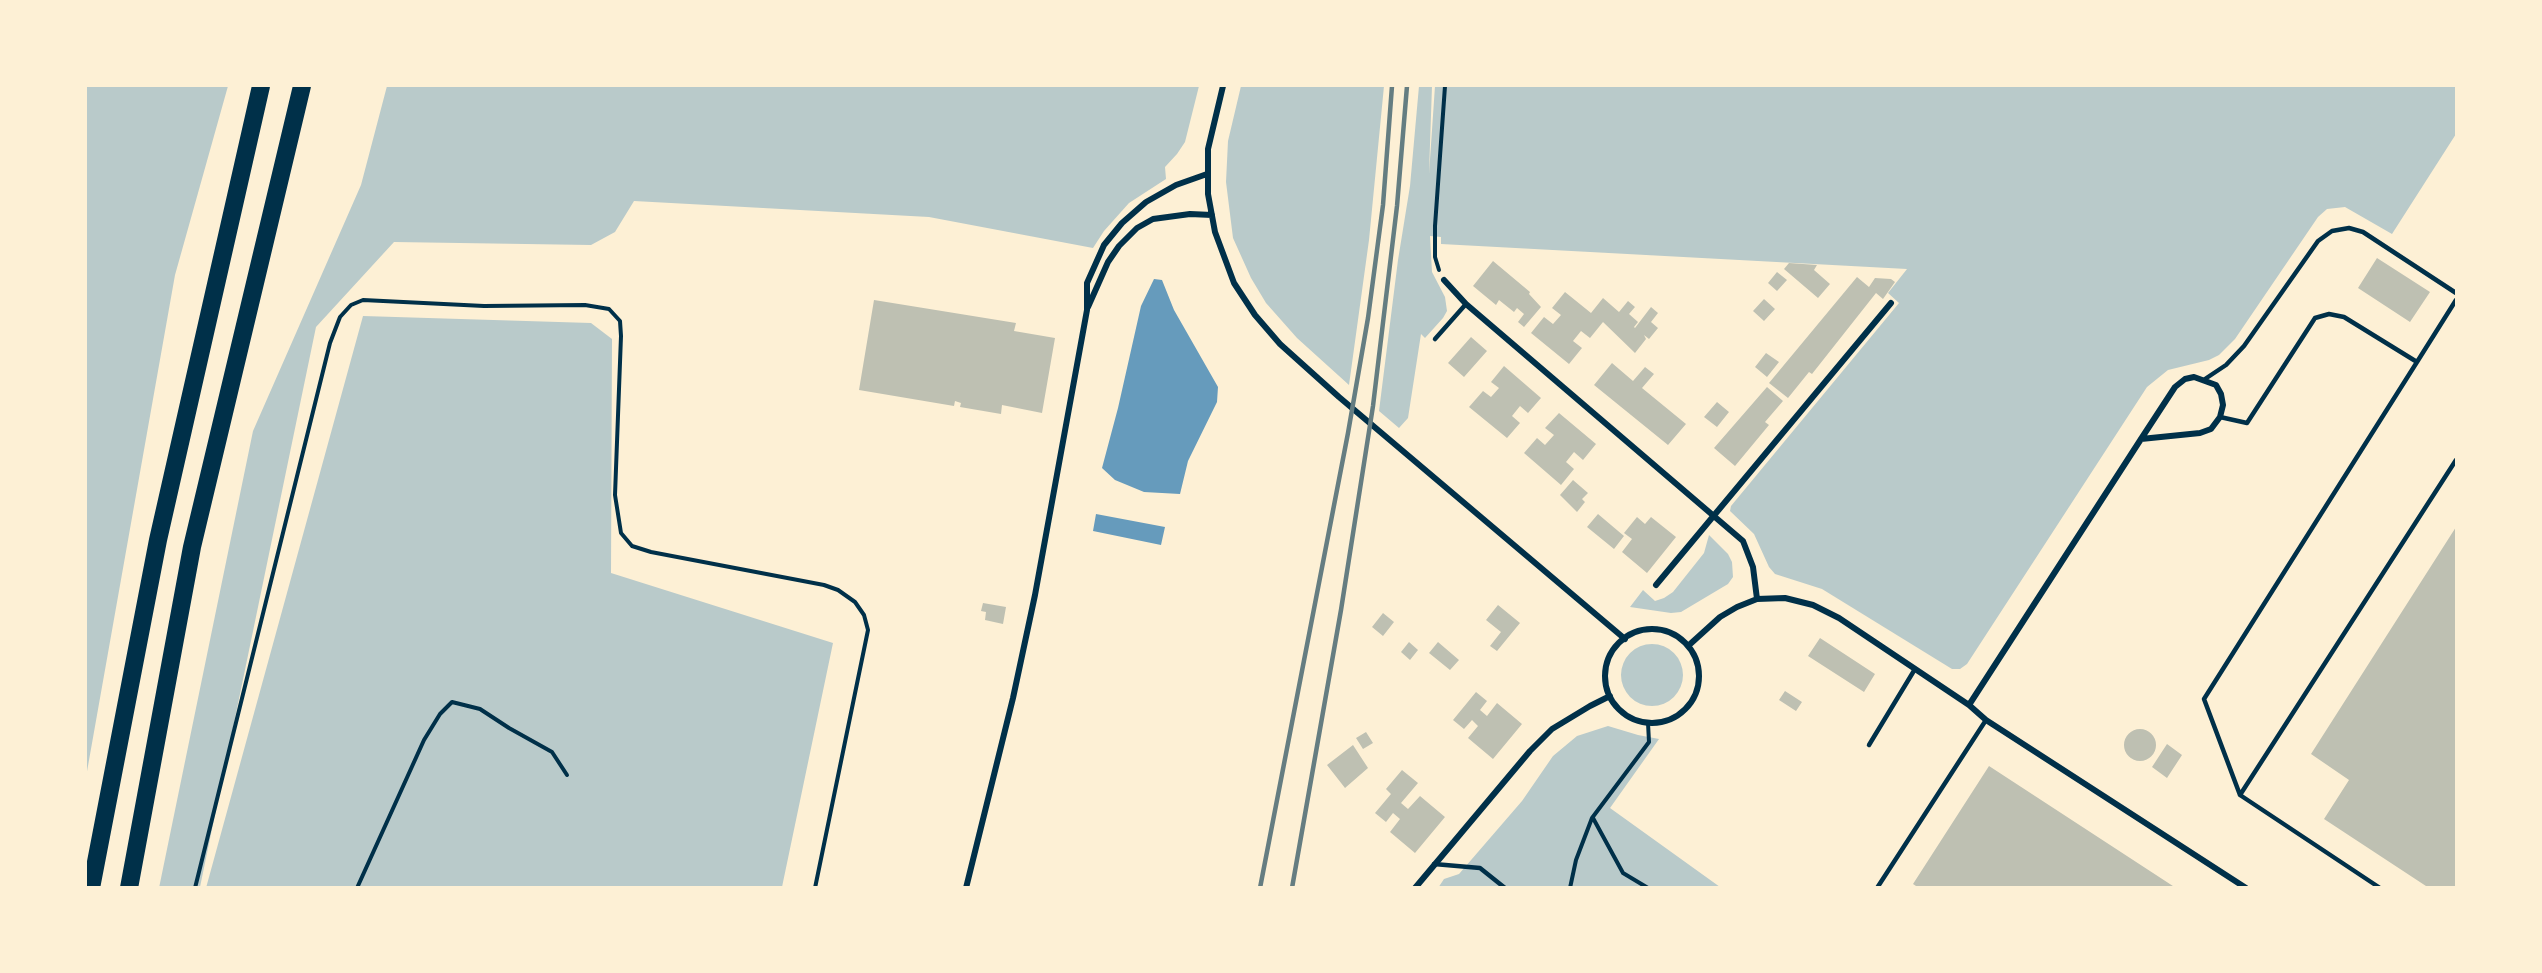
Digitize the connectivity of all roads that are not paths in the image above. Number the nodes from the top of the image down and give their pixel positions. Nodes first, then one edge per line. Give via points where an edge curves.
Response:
1 (261, 86) edge
2 (302, 86) edge
3 (1223, 86) edge
4 (1207, 174) junction
5 (1212, 215) junction
6 (1444, 280) road end
7 (2457, 293) edge
8 (2457, 300) edge
9 (1891, 303) dead end
10 (1466, 304) junction
11 (1087, 310) junction
12 (1435, 339) dead end
13 (2416, 362) junction
14 (2205, 379) junction
15 (2220, 417) junction
16 (2141, 439) junction
17 (2457, 460) edge
18 (1714, 516) junction
19 (1656, 585) dead end
20 (1757, 599) junction
21 (1624, 639) junction
22 (1688, 646) junction
23 (1915, 669) junction
24 (1610, 696) junction
25 (1969, 705) junction
26 (1986, 720) junction
27 (1869, 745) dead end
28 (2240, 795) junction
29 (1434, 864) junction
30 (91, 888) edge
31 (129, 888) edge
32 (966, 888) edge
33 (1415, 888) edge
34 (1505, 888) edge
35 (1877, 888) edge
36 (2246, 888) edge
37 (2380, 888) edge

1 - 30 highway via 158,540
2 - 31 highway via 192,547
3 - 4 street via 1208,149
4 - 5 street
4 - 11 street via 1146,202 1122,223 1094,264 1087,283
5 - 11 street via 1161,218 1137,228 1108,262
5 - 21 street via 1234,283 1280,344
6 - 10 street
7 - 14 lane via 2363,232 2349,228 2332,231 2318,241 2244,346
8 - 13 lane
9 - 18 street
10 - 12 lane
10 - 18 street
11 - 32 street via 1030,618
13 - 15 lane via 2344,316 2329,314 2315,318 2247,423
13 - 28 lane via 2204,699
14 - 15 street via 2216,385 2221,394
14 - 16 street via 2185,379 2175,387
15 - 16 street via 2211,429 2200,433
16 - 25 street
17 - 28 lane
18 - 19 street
18 - 20 street via 1743,541 1753,567
20 - 22 street via 1720,617
20 - 23 street via 1785,598 1813,605
21 - 22 street via 1658,630 1675,635
21 - 24 street via 1615,648 1606,671
22 - 24 street via 1699,674 1696,693 1691,704 1672,719 1648,723 1625,715
23 - 25 street
23 - 27 lane
24 - 29 street via 1552,729
25 - 26 street
26 - 35 lane
26 - 36 street
28 - 37 lane
29 - 33 street
29 - 34 lane via 1480,868

